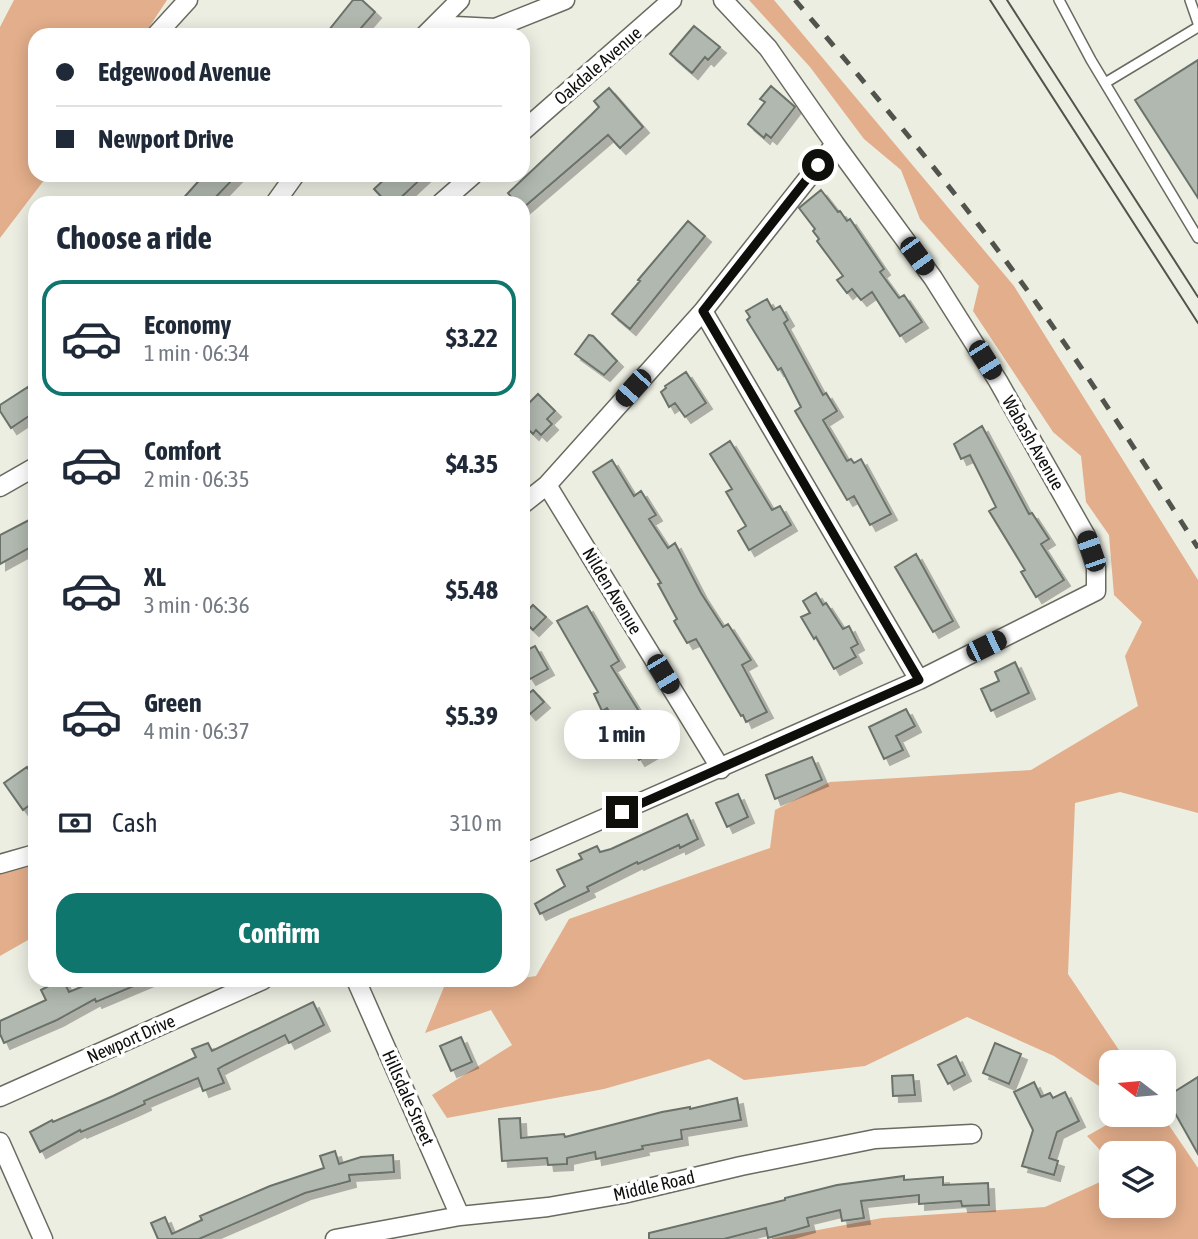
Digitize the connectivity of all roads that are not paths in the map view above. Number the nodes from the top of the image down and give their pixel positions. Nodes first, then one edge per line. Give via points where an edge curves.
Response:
1 (188, 0) edge
2 (460, 0) edge
3 (565, 0) edge
4 (672, 0) edge
5 (723, 0) edge
6 (1059, 0) edge
7 (1190, 0) edge
8 (1198, 25) edge
9 (162, 28) edge
10 (432, 28) edge
11 (495, 28) edge
12 (1105, 83) junction
13 (530, 125) edge
14 (835, 144) junction
15 (465, 182) edge
16 (449, 196) edge
17 (1198, 238) edge
18 (703, 311) junction
19 (28, 471) edge
20 (547, 485) junction
21 (0, 487) edge
22 (530, 498) edge
23 (919, 680) junction
24 (721, 769) junction
25 (530, 851) edge
26 (28, 856) edge
27 (0, 864) edge
28 (247, 987) edge
29 (359, 987) edge
30 (0, 1097) edge
31 (972, 1134) dead end
32 (0, 1142) edge
33 (460, 1216) junction
34 (43, 1239) edge
35 (335, 1239) edge

1 - 9 street
2 - 10 street
3 - 11 street
4 - 13 street, Oakdale Avenue
5 - 14 street, Wabash Avenue via 768,48
6 - 12 lane
7 - 8 lane
8 - 12 lane
12 - 17 lane
14 - 18 street
14 - 23 street, Wabash Avenue via 933,278 998,381 1086,536 1096,567 1097,591
15 - 16 street
18 - 20 street
18 - 23 street
19 - 21 street
20 - 22 street
20 - 24 street, Nilden Avenue
23 - 24 street
24 - 25 street
26 - 27 street
28 - 30 street, Newport Drive
29 - 33 street, Hillsdale Street
31 - 33 street, Middle Road via 875,1139 623,1194
32 - 34 street
33 - 35 street, Middle Road

